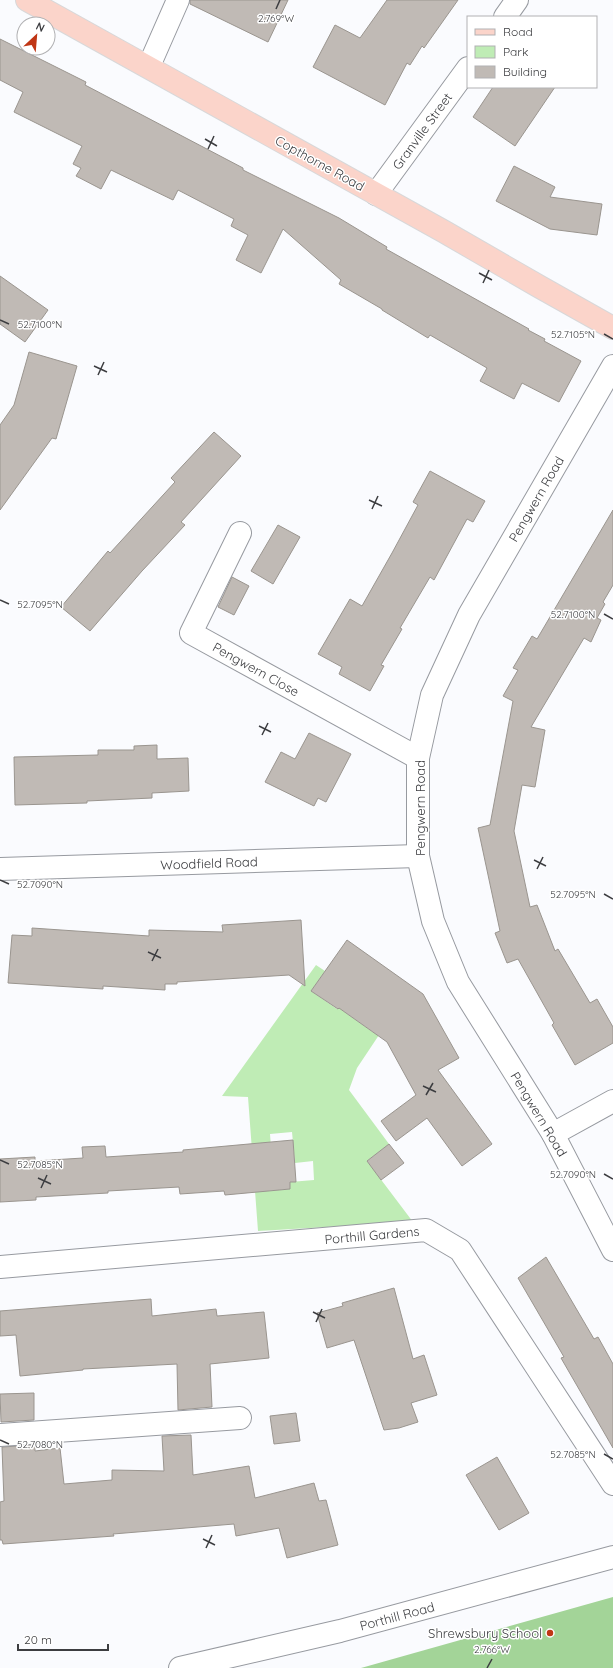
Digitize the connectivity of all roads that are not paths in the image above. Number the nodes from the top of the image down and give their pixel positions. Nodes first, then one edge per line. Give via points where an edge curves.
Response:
1 (27, 0) edge
2 (178, 0) edge
3 (517, 0) edge
4 (506, 16) edge
5 (149, 66) junction
6 (467, 69) edge
7 (376, 194) junction
8 (613, 328) edge
9 (613, 366) edge
10 (240, 533) dead end
11 (418, 758) junction
12 (418, 856) junction
13 (0, 869) edge
14 (613, 1101) edge
15 (553, 1134) junction
16 (613, 1250) edge
17 (0, 1267) edge
18 (240, 1418) dead end
19 (0, 1435) edge
20 (613, 1484) edge
21 (613, 1557) edge
22 (180, 1668) edge

1 - 5 main road, Copthorne Road
2 - 5 street
3 - 4 street
5 - 7 main road, Copthorne Road
6 - 7 street, Granville Street
7 - 8 main road, Copthorne Road
9 - 11 street, Pengwern Road via 469,615 432,695
10 - 11 street, Pengwern Close via 191,633
11 - 12 street, Pengwern Road
12 - 13 street, Woodfield Road
12 - 15 street, Pengwern Road via 433,921 458,982
14 - 15 street
15 - 16 street, Pengwern Road
17 - 20 street, Porthill Gardens via 426,1230 460,1250
18 - 19 street
21 - 22 street, Porthill Road via 340,1631

